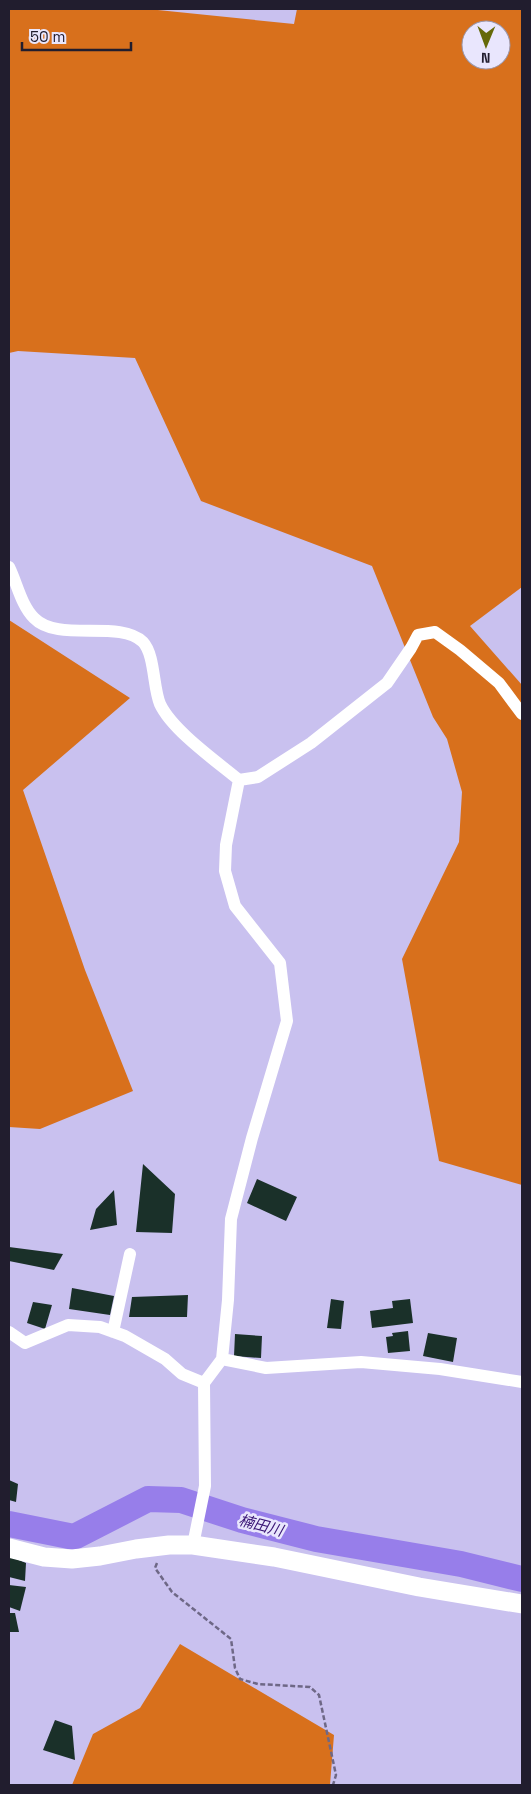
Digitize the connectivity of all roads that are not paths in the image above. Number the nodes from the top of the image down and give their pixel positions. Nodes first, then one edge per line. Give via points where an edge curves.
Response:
1 (9, 567) edge
2 (522, 714) edge
3 (239, 780) junction
4 (130, 1254) dead end
5 (9, 1332) edge
6 (113, 1332) junction
7 (222, 1359) junction
8 (522, 1382) edge
9 (204, 1383) junction
10 (193, 1546) junction
11 (9, 1548) edge
12 (522, 1604) edge

1 - 3 street via 28,611 43,625 119,633 144,643 159,703 167,716
2 - 3 street via 499,683 460,650 435,632 418,635 387,683 311,743 258,777
3 - 7 street via 226,845 225,871 235,906 280,963 287,1021 231,1219
4 - 6 street
5 - 6 street via 25,1343 68,1325 100,1327
6 - 9 street via 165,1359 182,1374
7 - 8 street via 266,1368 361,1362
7 - 9 street
9 - 10 street via 205,1486
10 - 11 street via 169,1545 72,1559 44,1557
10 - 12 street via 274,1557

